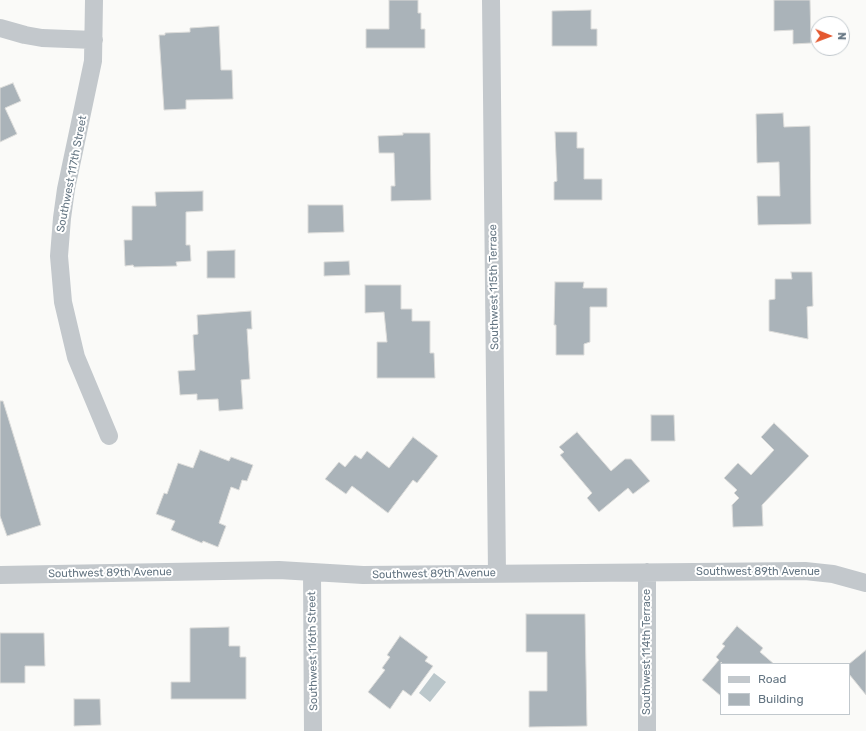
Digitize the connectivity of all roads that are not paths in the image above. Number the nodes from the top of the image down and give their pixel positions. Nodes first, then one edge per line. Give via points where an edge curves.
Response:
1 (94, 0) edge
2 (491, 0) edge
3 (0, 28) edge
4 (94, 40) junction
5 (109, 436) dead end
6 (312, 572) junction
7 (647, 572) junction
8 (497, 574) junction
9 (0, 575) edge
10 (866, 583) edge
11 (313, 731) edge
12 (647, 731) edge

1 - 4 street, Southwest 117th Street
2 - 8 street, Southwest 115th Terrace
3 - 4 street via 42,38
4 - 5 street, Southwest 117th Street via 90,83 62,218 59,256 63,302 76,357
6 - 8 street, Southwest 89th Avenue via 363,575
6 - 9 street, Southwest 89th Avenue via 279,570
6 - 11 street, Southwest 116th Street
7 - 8 street, Southwest 89th Avenue
7 - 10 street, Southwest 89th Avenue via 805,571 832,574
7 - 12 street, Southwest 114th Terrace

